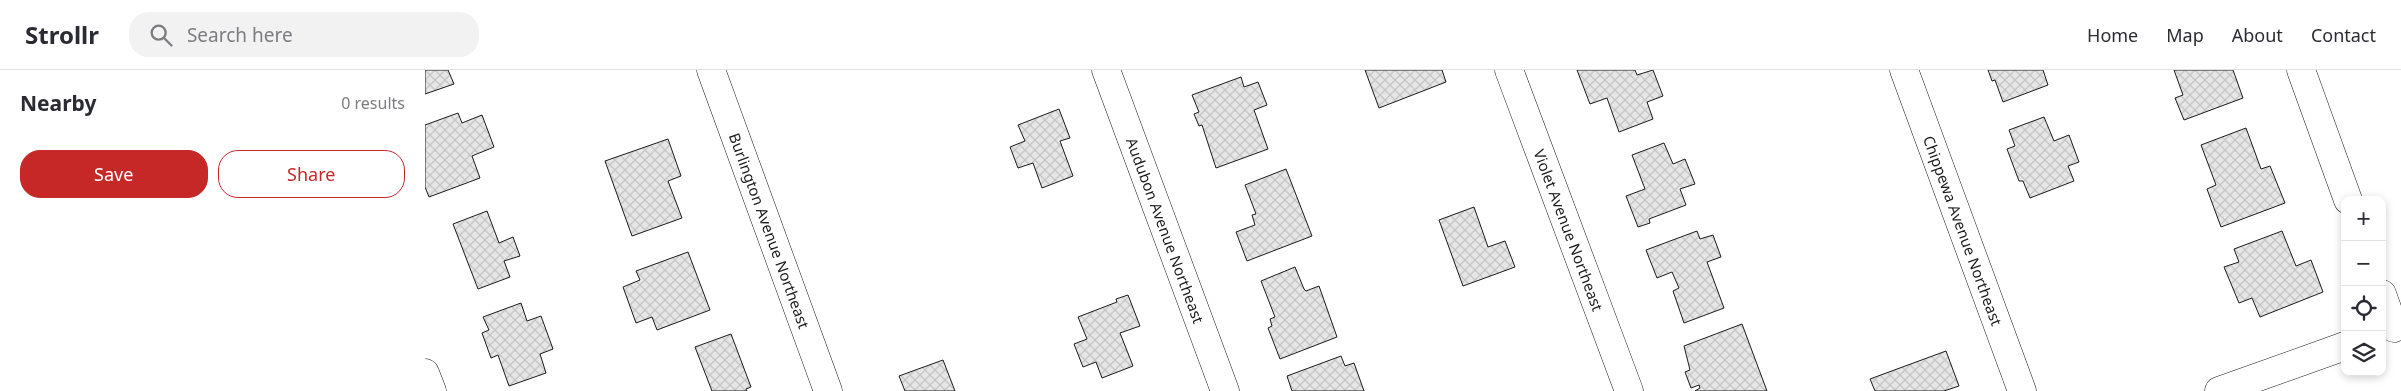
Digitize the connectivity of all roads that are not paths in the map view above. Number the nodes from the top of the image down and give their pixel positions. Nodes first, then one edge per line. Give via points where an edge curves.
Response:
1 (711, 70) edge
2 (1106, 70) edge
3 (1509, 70) edge
4 (1904, 70) edge
5 (2301, 70) edge
6 (2347, 196) edge
7 (2386, 307) edge
8 (2393, 329) edge
9 (2341, 347) edge
10 (425, 373) edge
11 (432, 391) edge
12 (827, 391) edge
13 (1225, 391) edge
14 (1629, 391) edge
15 (2022, 391) edge
16 (2219, 391) edge

1 - 12 street, Burlington Avenue Northeast
2 - 13 street, Audubon Avenue Northeast
3 - 14 street, Violet Avenue Northeast
4 - 15 street, Chippewa Avenue Northeast
5 - 6 street
7 - 8 street
9 - 16 street
10 - 11 street

